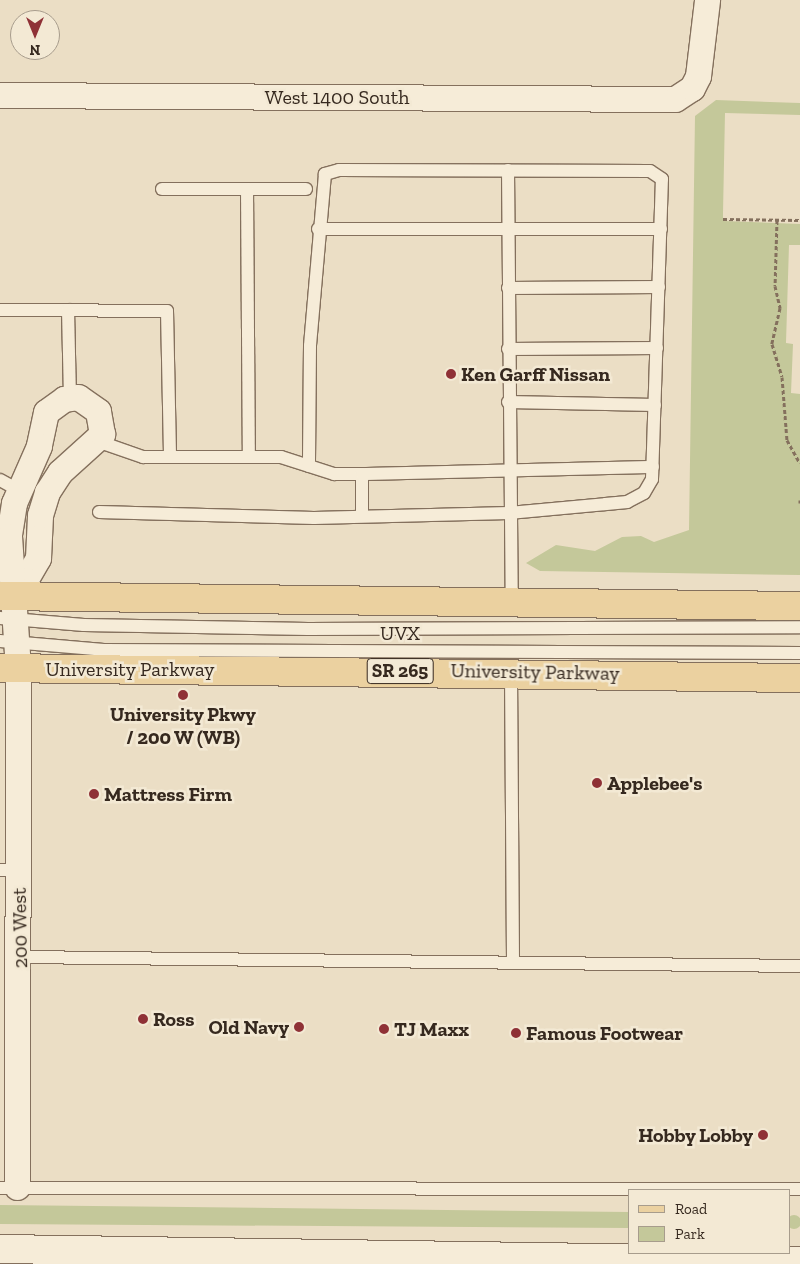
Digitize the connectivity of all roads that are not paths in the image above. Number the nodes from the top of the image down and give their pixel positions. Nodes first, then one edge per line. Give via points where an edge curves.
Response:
1 (707, 0) edge
2 (0, 95) edge
3 (508, 170) junction
4 (162, 189) dead end
5 (247, 189) junction
6 (306, 189) dead end
7 (318, 229) junction
8 (508, 229) junction
9 (661, 230) junction
10 (659, 287) junction
11 (508, 288) junction
12 (0, 310) edge
13 (68, 310) junction
14 (657, 348) junction
15 (508, 349) junction
16 (70, 398) junction
17 (508, 402) junction
18 (655, 405) junction
19 (97, 441) junction
20 (170, 457) junction
21 (249, 457) junction
22 (309, 466) junction
23 (653, 467) junction
24 (508, 471) junction
25 (362, 474) junction
26 (9, 485) edge
27 (99, 512) dead end
28 (508, 514) junction
29 (362, 516) junction
30 (512, 603) junction
31 (800, 606) edge
32 (800, 627) edge
33 (8, 631) edge
34 (800, 653) edge
35 (511, 672) junction
36 (800, 678) edge
37 (10, 870) edge
38 (20, 957) junction
39 (513, 963) junction
40 (800, 966) edge
41 (8, 1188) edge
42 (800, 1189) edge
43 (0, 1249) edge
44 (206, 1257) edge
45 (800, 1261) edge
46 (716, 1263) edge

1 - 2 street, West 1400 South via 698,76 692,88 675,99
3 - 7 lane via 339,170 325,174
3 - 8 lane
3 - 9 lane via 650,171 662,179
4 - 5 lane
5 - 6 lane
5 - 21 lane
7 - 8 lane
7 - 22 lane via 310,346
8 - 9 lane
8 - 11 lane
9 - 10 lane
10 - 11 lane
10 - 14 lane
11 - 15 lane
12 - 13 lane
13 - 16 lane
13 - 20 lane via 167,311
14 - 15 lane
14 - 18 lane
15 - 17 lane
16 - 19 street via 78,397 98,410 102,434
16 - 26 street, 200 West via 46,412 39,446
17 - 18 lane
17 - 24 lane
18 - 23 lane
19 - 20 lane via 143,457
19 - 33 street via 60,472 47,492 40,515 38,558
20 - 21 lane
21 - 22 lane via 281,457
22 - 25 lane via 334,474
23 - 24 lane
23 - 28 lane via 652,479 644,493 627,502
24 - 25 lane
24 - 28 lane
25 - 29 lane
26 - 33 street, 200 West
27 - 29 lane
28 - 29 lane
28 - 30 lane
30 - 31 main road
30 - 33 main road
32 - 33 lane, UVX
33 - 34 lane, UVX via 104,650
33 - 35 main road, University Parkway / SR 265
33 - 37 street, 200 West
35 - 36 main road, University Parkway / SR 265
35 - 39 lane
37 - 38 street, 200 West
38 - 39 lane
38 - 41 street, 200 West
39 - 40 lane
41 - 42 lane
43 - 44 street
44 - 46 street
45 - 46 street

